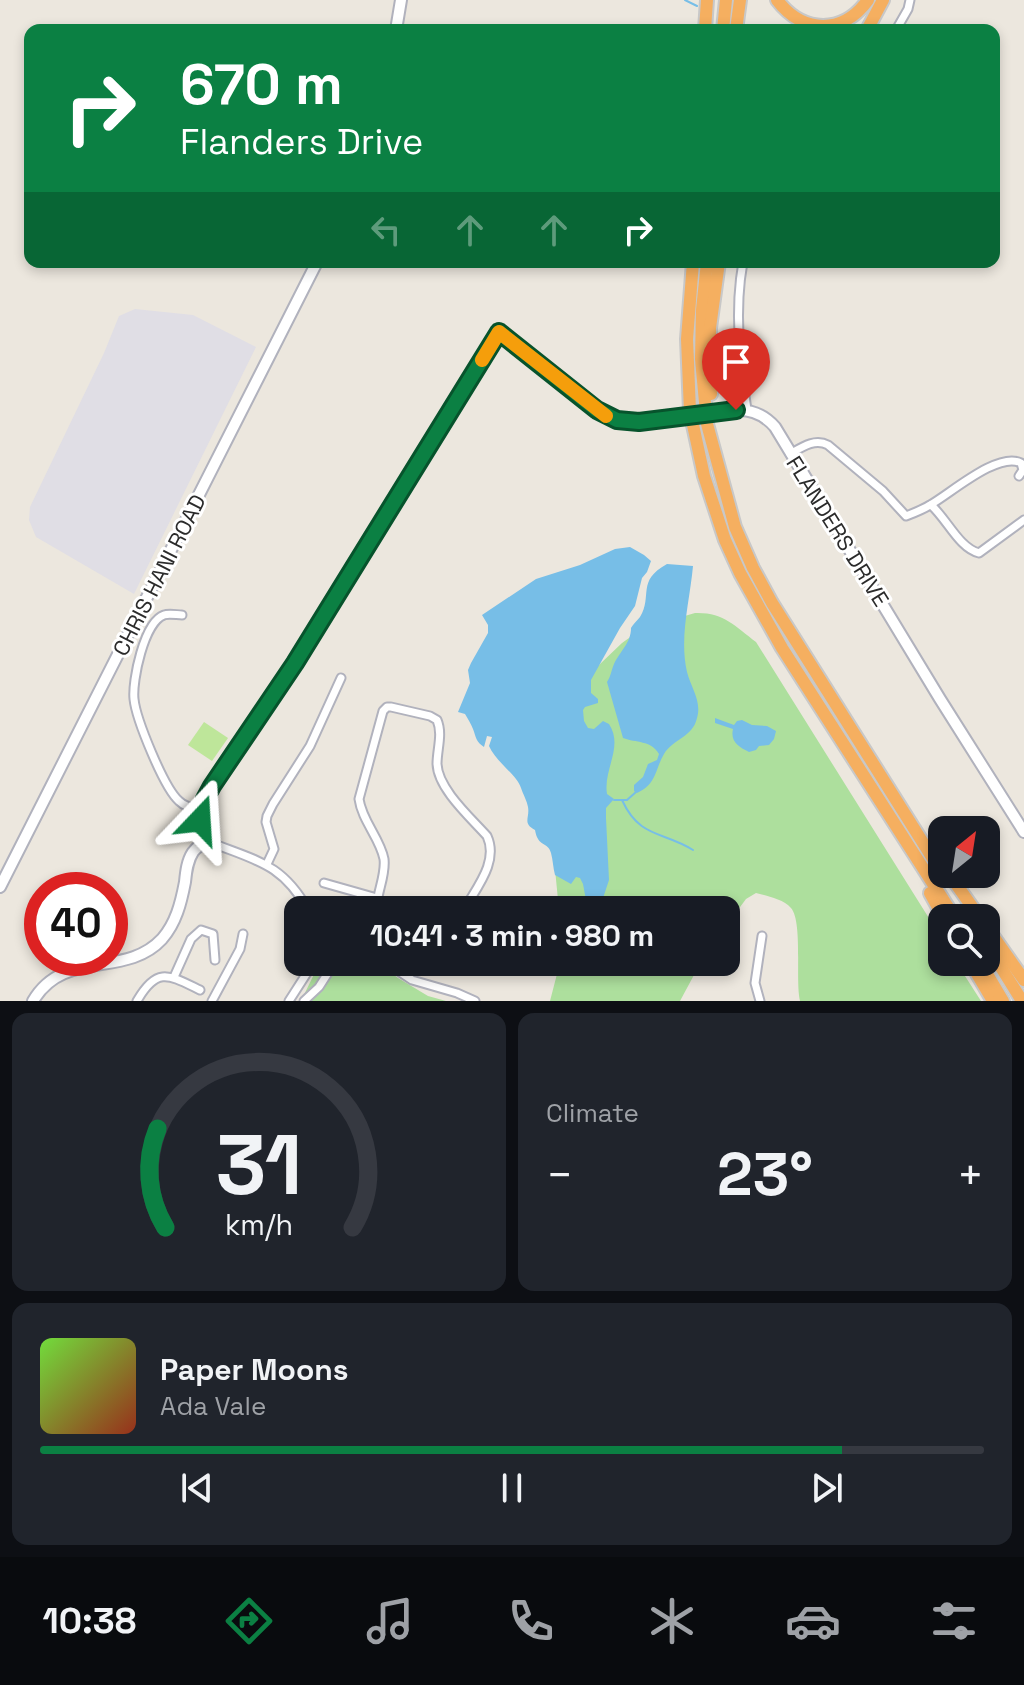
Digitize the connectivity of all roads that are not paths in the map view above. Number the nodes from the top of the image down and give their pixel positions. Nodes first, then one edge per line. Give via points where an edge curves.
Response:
1 (401, 0) edge
2 (707, 0) edge
3 (726, 0) edge
4 (740, 0) edge
5 (777, 0) edge
6 (868, 0) edge
7 (883, 0) edge
8 (910, 0) edge
9 (397, 24) edge
10 (705, 24) edge
11 (724, 24) edge
12 (737, 24) edge
13 (813, 24) edge
14 (834, 24) edge
15 (870, 24) edge
16 (899, 24) edge
17 (314, 268) edge
18 (693, 268) edge
19 (706, 268) edge
20 (718, 268) edge
21 (742, 268) edge
22 (747, 410) junction
23 (715, 449) junction
24 (790, 454) junction
25 (1019, 476) dead end
26 (931, 505) junction
27 (1024, 520) edge
28 (182, 615) dead end
29 (341, 678) dead end
30 (864, 776) junction
31 (895, 799) junction
32 (201, 810) junction
33 (1021, 825) edge
34 (207, 841) junction
35 (928, 845) edge
36 (928, 852) edge
37 (267, 864) junction
38 (324, 883) dead end
39 (0, 887) edge
40 (299, 896) edge
41 (370, 896) edge
42 (377, 896) edge
43 (471, 896) edge
44 (936, 904) edge
45 (946, 904) edge
46 (243, 934) dead end
47 (762, 936) dead end
48 (1000, 946) edge
49 (215, 960) dead end
50 (1000, 966) edge
51 (305, 976) edge
52 (326, 976) edge
53 (406, 976) edge
54 (978, 976) edge
55 (988, 976) edge
56 (174, 977) junction
57 (1024, 980) edge
58 (200, 990) dead end
59 (216, 999) edge
60 (33, 1001) edge
61 (137, 1001) edge
62 (289, 1001) edge
63 (304, 1001) edge
64 (475, 1001) edge
65 (760, 1001) edge
66 (993, 1001) edge
67 (1003, 1001) edge
68 (1022, 1001) edge

1 - 9 street
2 - 10 highway
3 - 11 highway
4 - 12 highway
5 - 13 highway via 794,17
6 - 14 highway via 857,13
7 - 15 highway
8 - 16 street
17 - 39 street, CHRIS HANI ROAD
18 - 30 highway via 689,393 713,506 753,598
19 - 23 highway via 701,359 707,424
20 - 23 highway via 710,342
21 - 22 street via 738,325
22 - 24 street, FLANDERS DRIVE via 768,419
22 - 32 street, bridge via 639,422 607,416 499,332
23 - 31 highway via 735,527 753,568
24 - 26 street via 823,443 906,516
24 - 33 street, FLANDERS DRIVE
25 - 26 street via 1021,463 1005,461
26 - 27 street via 965,547 979,553
28 - 32 street via 166,614 152,625 136,670 134,698 172,793 184,805
29 - 37 street via 310,746 267,816 274,849
30 - 44 highway
30 - 45 highway
31 - 35 highway
31 - 36 highway
32 - 34 street
34 - 37 street
34 - 60 street via 190,858 176,916 159,942 134,957 63,972
37 - 40 street
38 - 41 street
42 - 43 street via 384,862 359,793 383,711 391,707 437,720 441,778 490,842 490,860
46 - 59 street
47 - 65 street via 755,983
48 - 57 highway
49 - 56 street via 214,937 201,930 191,939
50 - 68 highway
51 - 62 street
52 - 63 street
53 - 64 street
54 - 66 highway
55 - 67 highway
56 - 58 street
56 - 61 street via 148,983

